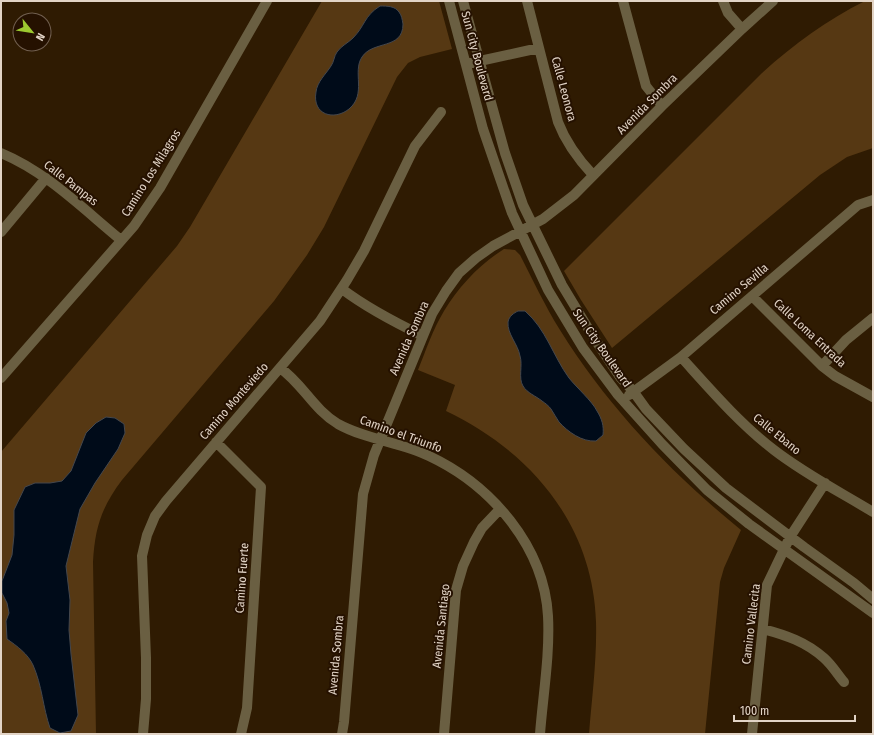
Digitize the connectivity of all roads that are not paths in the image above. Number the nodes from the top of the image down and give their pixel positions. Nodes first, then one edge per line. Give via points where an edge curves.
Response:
1 (267, 1) edge
2 (449, 1) edge
3 (464, 1) edge
4 (527, 1) edge
5 (623, 1) edge
6 (723, 1) edge
7 (773, 1) edge
8 (742, 29) junction
9 (539, 48) junction
10 (480, 61) junction
11 (466, 64) junction
12 (662, 106) junction
13 (441, 112) dead end
14 (1, 153) edge
15 (593, 175) junction
16 (46, 178) junction
17 (873, 200) edge
18 (533, 225) junction
19 (1, 232) edge
20 (520, 232) junction
21 (121, 240) junction
22 (342, 289) junction
23 (752, 296) junction
24 (873, 318) edge
25 (422, 336) junction
26 (680, 357) junction
27 (822, 366) junction
28 (280, 368) junction
29 (1, 378) edge
30 (633, 391) junction
31 (873, 397) edge
32 (622, 400) junction
33 (380, 440) junction
34 (216, 442) junction
35 (826, 483) junction
36 (500, 509) junction
37 (873, 512) edge
38 (790, 537) junction
39 (784, 549) junction
40 (873, 599) edge
41 (873, 613) edge
42 (762, 629) junction
43 (844, 682) dead end
44 (143, 734) edge
45 (241, 734) edge
46 (342, 734) edge
47 (444, 734) edge
48 (540, 734) edge
49 (752, 734) edge

1 - 21 street, Camino Los Milagros via 160,188 144,213
2 - 11 street, Sun City Boulevard
3 - 10 street, Sun City Boulevard
4 - 9 street, Calle Leonora
5 - 12 street via 646,86
6 - 8 street via 728,13
7 - 8 street, Avenida Sombra
8 - 12 street, Avenida Sombra
9 - 10 street
9 - 15 street, Calle Leonora via 563,136
10 - 11 street
10 - 18 street, Sun City Boulevard via 505,153 523,205
11 - 20 street, Sun City Boulevard via 483,128
12 - 15 street, Avenida Sombra
13 - 22 street, Camino Monteviedo via 415,146 364,251
14 - 16 street, Calle Pampas
15 - 18 street, Avenida Sombra via 570,198
16 - 19 street
16 - 21 street, Calle Pampas
17 - 23 street, Camino Sevilla via 858,205
18 - 20 street, Avenida Sombra
18 - 30 street, Sun City Boulevard via 562,285 620,377
20 - 25 street, Avenida Sombra via 493,246 459,273 432,314
20 - 32 street, Sun City Boulevard via 548,290 583,348
21 - 29 street, Camino Los Milagros
22 - 25 street via 389,320
22 - 28 street, Camino Monteviedo via 320,321
23 - 26 street, Camino Sevilla
23 - 27 street, Calle Loma Entrada
24 - 27 street via 846,340
25 - 33 street, Avenida Sombra
26 - 30 street, Camino Sevilla
26 - 35 street, Calle Ebano via 747,427 795,465
27 - 31 street, Calle Loma Entrada
28 - 33 street, Camino el Triunfo via 289,374 328,418
28 - 34 street, Camino Monteviedo
30 - 32 street, Camino Sevilla
30 - 38 street, Sun City Boulevard via 646,409 684,449 726,488
32 - 39 street, Sun City Boulevard via 707,490
33 - 36 street, Camino el Triunfo via 409,448 446,465 480,489
33 - 46 street, Avenida Sombra via 363,494
34 - 44 street, Camino Monteviedo via 166,501 155,516 147,536 142,556 146,665
34 - 45 street, Camino Fuerte via 261,487 247,708
35 - 37 street, Calle Ebano
35 - 38 street, Camino Vallecita
36 - 47 street, Avenida Santiago via 482,528 474,542 456,590
36 - 48 street, Camino el Triunfo via 521,536 534,560 548,615
38 - 39 street, Camino Vallecita
38 - 40 street, Sun City Boulevard
39 - 41 street, Sun City Boulevard
39 - 42 street, Camino Vallecita via 767,584
42 - 43 street via 785,635 813,649
42 - 49 street, Camino Vallecita

